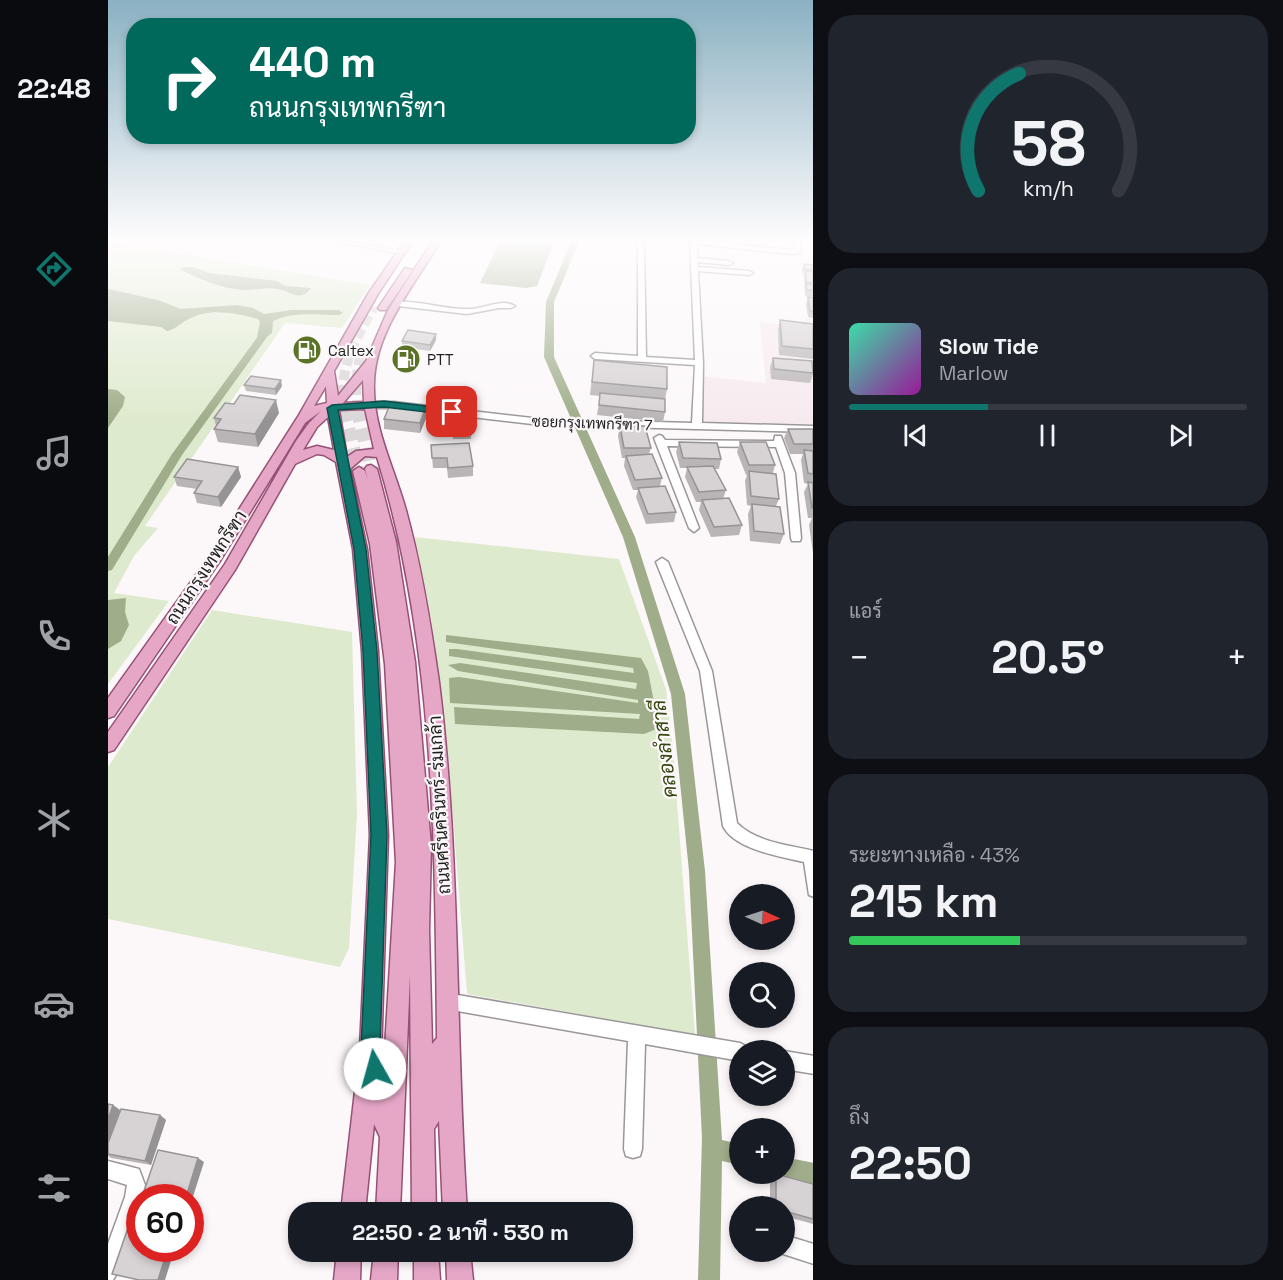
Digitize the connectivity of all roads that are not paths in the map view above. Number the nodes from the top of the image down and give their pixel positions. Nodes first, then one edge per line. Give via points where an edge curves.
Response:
1 (377, 302) edge
2 (377, 302) edge
3 (378, 302) edge
4 (400, 302) edge
5 (443, 302) dead end
6 (642, 302) edge
7 (697, 302) edge
8 (398, 305) junction
9 (512, 306) dead end
10 (374, 307) junction
11 (595, 356) dead end
12 (642, 359) junction
13 (372, 361) junction
14 (699, 363) junction
15 (330, 372) junction
16 (371, 405) junction
17 (332, 408) junction
18 (300, 421) junction
19 (654, 426) junction
20 (697, 427) junction
21 (774, 428) junction
22 (813, 429) edge
23 (661, 443) junction
24 (781, 444) junction
25 (288, 464) junction
26 (359, 465) junction
27 (694, 528) dead end
28 (796, 538) dead end
29 (662, 562) dead end
30 (179, 609) junction
31 (198, 613) junction
32 (108, 711) edge
33 (108, 745) edge
34 (812, 857) edge
35 (813, 890) edge
36 (446, 1009) junction
37 (637, 1034) junction
38 (370, 1048) junction
39 (729, 1050) edge
40 (795, 1062) edge
41 (813, 1065) edge
42 (633, 1149) dead end
43 (422, 1153) junction
44 (391, 1154) junction
45 (108, 1170) edge
46 (354, 1202) edge
47 (389, 1202) edge
48 (424, 1202) edge
49 (455, 1202) edge
50 (795, 1248) edge
51 (813, 1254) edge
52 (348, 1262) edge
53 (385, 1262) edge
54 (426, 1262) edge
55 (459, 1262) edge
56 (108, 1272) edge
57 (347, 1280) edge
58 (384, 1280) edge
59 (427, 1280) edge
60 (460, 1280) edge

1 - 10 main road
2 - 10 main road
3 - 10 main road
4 - 8 main road
5 - 8 street
6 - 12 street
7 - 14 street
8 - 9 street via 467,312 495,305
8 - 10 main road via 384,320 365,317
8 - 13 main road via 382,331
10 - 15 main road via 345,341
11 - 12 street
12 - 14 street
13 - 16 main road via 368,384
13 - 17 main road, ถนนกรุงเทพกรีฑา
14 - 20 street
15 - 17 main road
15 - 18 main road, ถนนกรุงเทพกรีฑา
16 - 17 main road
16 - 19 street, ซอยกรุงเทพกรีฑา 7 via 403,405 568,424
16 - 26 main road, ถนนศรีนครินทร์-ร่มเกล้า
17 - 18 main road via 315,409
17 - 25 main road, ถนนกรุงเทพกรีฑา via 313,425
17 - 26 main road, ถนนศรีนครินทร์-ร่มเกล้า
18 - 30 main road, ถนนกรุงเทพกรีฑา via 231,534
19 - 20 street, ซอยกรุงเทพกรีฑา 7
19 - 23 street
20 - 21 street, ซอยกรุงเทพกรีฑา 7
21 - 22 street, ซอยกรุงเทพกรีฑา 7
21 - 24 street
23 - 24 street
23 - 27 street
24 - 28 street via 789,473
25 - 26 main road via 316,449
25 - 31 main road, ถนนกรุงเทพกรีฑา via 246,542
26 - 36 main road, ถนนศรีนครินทร์-ร่มเกล้า via 401,516 431,683 443,833
26 - 38 main road, ถนนศรีนครินทร์-ร่มเกล้า via 360,549 370,651 379,835
26 - 43 main road, ถนนศรีนครินทร์-ร่มเกล้า via 389,542 406,662 422,846
26 - 44 main road, ถนนศรีนครินทร์-ร่มเกล้า via 377,544 393,664 405,862
29 - 34 street via 706,671 730,826 735,834 749,840
30 - 31 main road
30 - 32 main road, ถนนกรุงเทพกรีฑา
31 - 33 main road, ถนนกรุงเทพกรีฑา
34 - 35 street
36 - 37 street
36 - 43 main road
36 - 49 main road, ถนนศรีนครินทร์-ร่มเกล้า
37 - 39 street
37 - 42 street
38 - 44 main road
38 - 46 main road, ถนนศรีนครินทร์-ร่มเกล้า
40 - 41 street
43 - 48 main road, ถนนศรีนครินทร์-ร่มเกล้า
44 - 47 main road, ถนนศรีนครินทร์-ร่มเกล้า
45 - 56 street via 132,1176 136,1185
50 - 51 street
52 - 57 main road
53 - 58 main road
54 - 59 main road
55 - 60 main road

